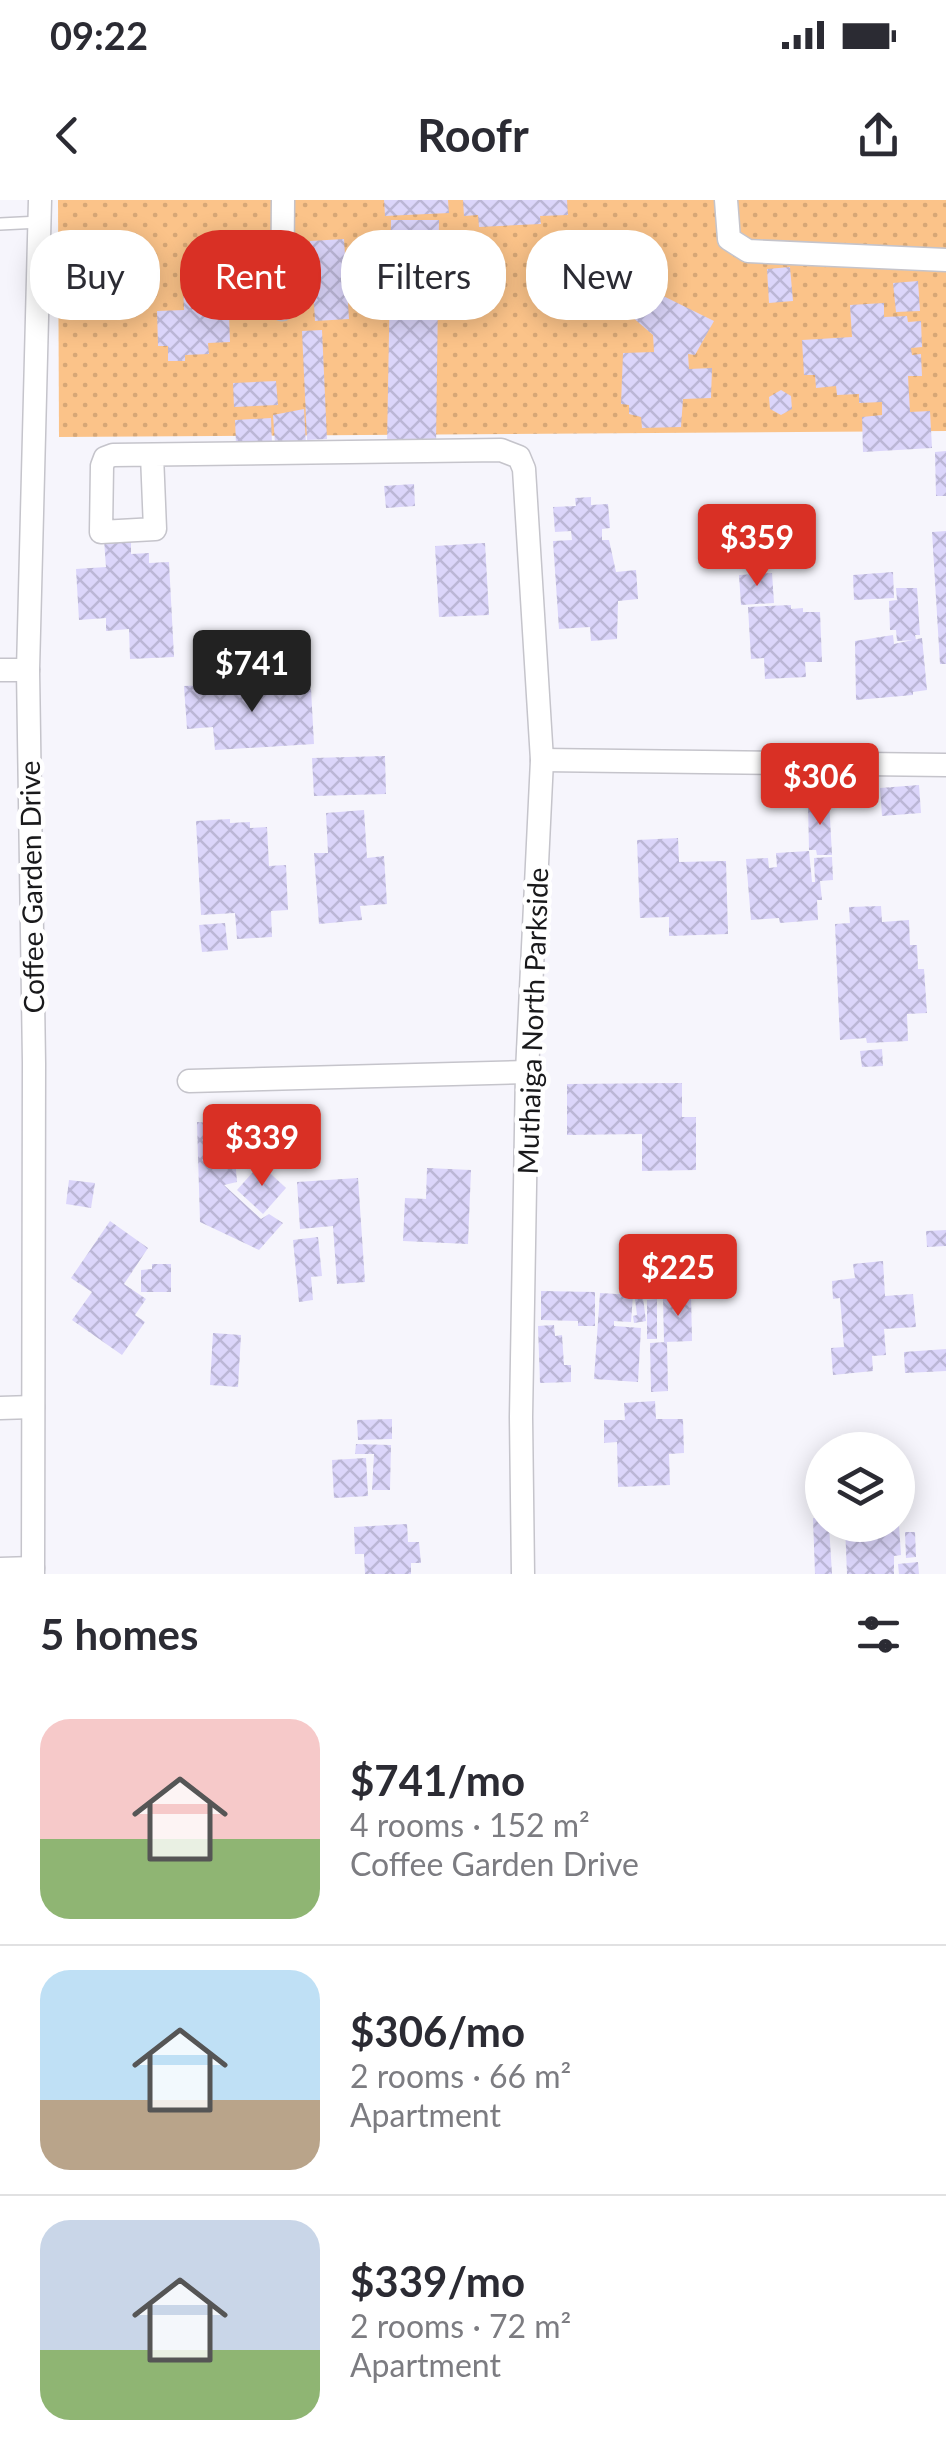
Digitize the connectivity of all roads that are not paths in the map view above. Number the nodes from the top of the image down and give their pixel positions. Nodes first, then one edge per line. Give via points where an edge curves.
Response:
1 (283, 200) edge
2 (726, 200) edge
3 (40, 211) edge
4 (0, 224) edge
5 (283, 230) edge
6 (946, 260) edge
7 (152, 455) dead end
8 (0, 670) edge
9 (28, 670) junction
10 (542, 760) junction
11 (946, 765) edge
12 (527, 1072) junction
13 (189, 1081) dead end
14 (33, 1407) junction
15 (0, 1408) edge
16 (0, 1569) edge
17 (33, 1571) edge
18 (523, 1574) edge

1 - 5 street
2 - 6 street via 726,231 748,252
3 - 4 lane
3 - 9 street, Coffee Garden Drive
7 - 10 street, Muthaiga North Parkside via 502,450 519,456
8 - 9 street
9 - 14 street, Coffee Garden Drive
10 - 11 street
10 - 12 street, Muthaiga North Parkside
12 - 13 street
12 - 18 street, Muthaiga North Parkside
14 - 15 street
14 - 17 street, Coffee Garden Drive
16 - 17 street

